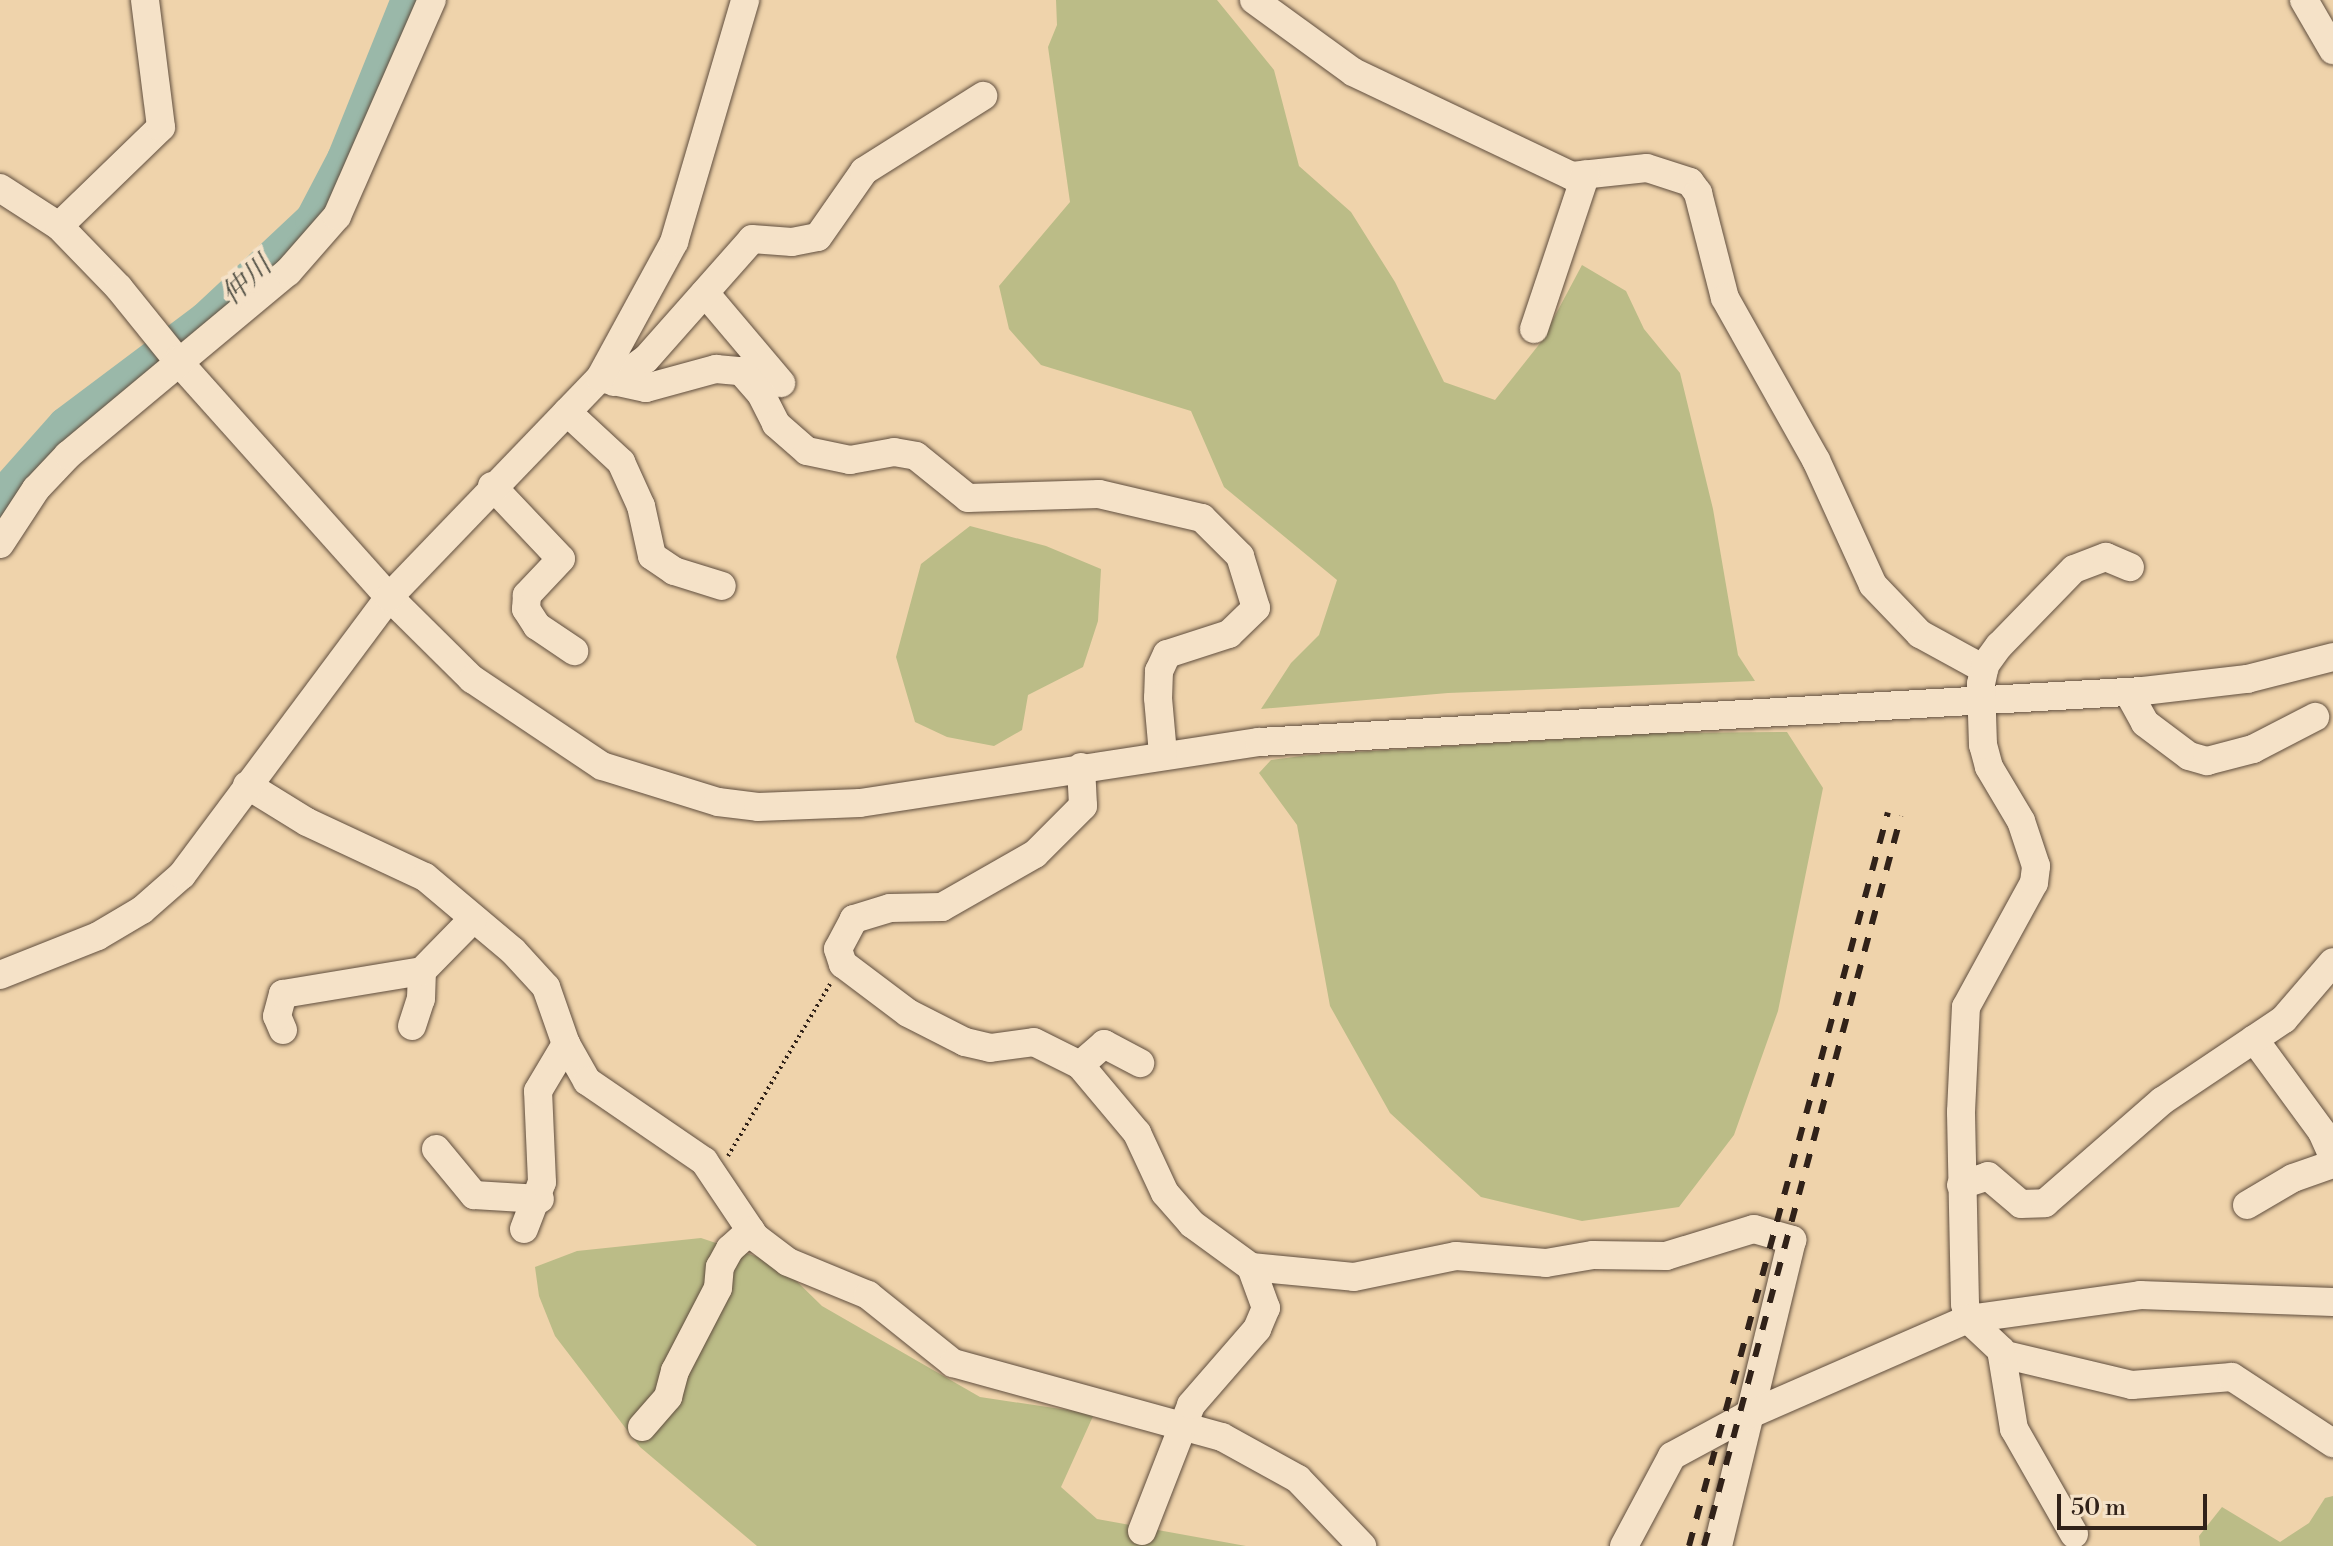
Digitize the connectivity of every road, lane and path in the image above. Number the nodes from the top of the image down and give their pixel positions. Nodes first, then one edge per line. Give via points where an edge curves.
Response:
1 (145, 0) edge
2 (432, 0) edge
3 (1254, 0) edge
4 (2304, 0) edge
5 (738, 4) edge
6 (2333, 50) edge
7 (983, 96) dead end
8 (1586, 174) junction
9 (0, 188) edge
10 (59, 226) junction
11 (705, 293) junction
12 (1534, 329) dead end
13 (178, 362) junction
14 (607, 380) junction
15 (781, 383) dead end
16 (567, 412) junction
17 (492, 486) junction
18 (0, 544) edge
19 (2130, 567) dead end
20 (722, 586) dead end
21 (389, 597) junction
22 (574, 651) dead end
23 (2333, 657) edge
24 (1984, 669) junction
25 (2128, 692) junction
26 (1983, 700) junction
27 (2315, 717) dead end
28 (1163, 754) junction
29 (1081, 767) junction
30 (247, 785) junction
31 (473, 919) junction
32 (2333, 962) edge
33 (843, 964) junction
34 (422, 971) junction
35 (0, 975) edge
36 (412, 1026) dead end
37 (283, 1030) dead end
38 (2254, 1039) junction
39 (566, 1044) junction
40 (1140, 1063) dead end
41 (1080, 1065) junction
42 (436, 1149) dead end
43 (2333, 1157) edge
44 (2333, 1164) edge
45 (717, 1175) junction
46 (1961, 1185) junction
47 (540, 1199) junction
48 (2247, 1205) dead end
49 (524, 1229) dead end
50 (751, 1230) junction
51 (1251, 1267) junction
52 (2333, 1302) edge
53 (1968, 1319) junction
54 (2002, 1354) junction
55 (1746, 1416) junction
56 (1185, 1425) junction
57 (642, 1427) dead end
58 (2333, 1443) edge
59 (1142, 1531) dead end
60 (2074, 1534) dead end
61 (1362, 1546) edge
62 (1624, 1546) edge
63 (1718, 1546) edge

1 - 10 street via 161,127
2 - 13 street via 337,216 288,272
3 - 8 street via 1353,72 1564,173
4 - 6 street
5 - 14 street via 674,242
7 - 11 street via 864,171 818,237 792,242 752,239
8 - 12 street
8 - 24 street via 1647,168 1690,182 1698,193 1725,298 1816,460 1873,585 1920,634
9 - 10 street
10 - 13 street
11 - 14 street via 646,359
11 - 15 street
13 - 18 street via 68,455 36,489
13 - 21 street
14 - 16 street
14 - 28 street via 646,388 716,369 741,371 761,394 776,424 807,451 850,460 894,452 916,456 968,498 1099,494 1202,518 1240,556 1256,608 1229,634 1167,654 1159,671
16 - 17 street
16 - 20 street via 621,462 641,506 652,556 674,571
17 - 21 street
17 - 22 street via 561,559 527,595 526,609 537,626
19 - 24 street via 2106,557 2074,569 2027,613
21 - 29 street via 472,679 602,766 678,792 758,807 860,803
21 - 30 street
23 - 25 street via 2247,679
24 - 26 street
25 - 26 street
25 - 27 street via 2145,723 2189,756 2207,761 2253,749
26 - 28 street via 1275,741
26 - 46 street via 1982,735 1989,767 2033,847 2036,866 2034,883 1966,1007
28 - 29 street
29 - 33 street via 1083,806 1035,854 942,907 890,908 854,919 838,949
30 - 31 street via 307,822 425,877
30 - 35 street via 182,875 142,910 98,936
31 - 34 street
31 - 39 street via 546,987
32 - 38 street via 2299,1005
33 - 41 street via 908,1013 965,1042 990,1048 1034,1042
33 - 45 path via 785,1052
34 - 36 street via 421,999
34 - 37 street via 283,994 277,1016
38 - 43 street via 2322,1132
38 - 46 street via 2162,1101 2045,1203 2021,1204 1999,1182 1982,1175
39 - 45 street via 587,1081
39 - 47 street via 538,1091
40 - 41 street via 1104,1044
41 - 51 street via 1137,1133 1165,1193 1192,1224
42 - 47 street via 474,1195
44 - 48 street via 2293,1178
45 - 50 street
46 - 53 street
47 - 49 street
50 - 56 street via 788,1262 868,1295 953,1363
50 - 57 street via 720,1267 718,1288 675,1371 668,1397
51 - 55 street via 1354,1277 1456,1256 1546,1263 1593,1255 1666,1256 1754,1229 1792,1240
51 - 56 street via 1266,1308 1257,1329 1199,1392
52 - 53 street via 2140,1295
53 - 54 street
53 - 55 street
54 - 58 street via 2132,1385 2232,1377
54 - 60 street via 2014,1429
55 - 62 street via 1672,1456
55 - 63 street
56 - 59 street
56 - 61 street via 1276,1464

